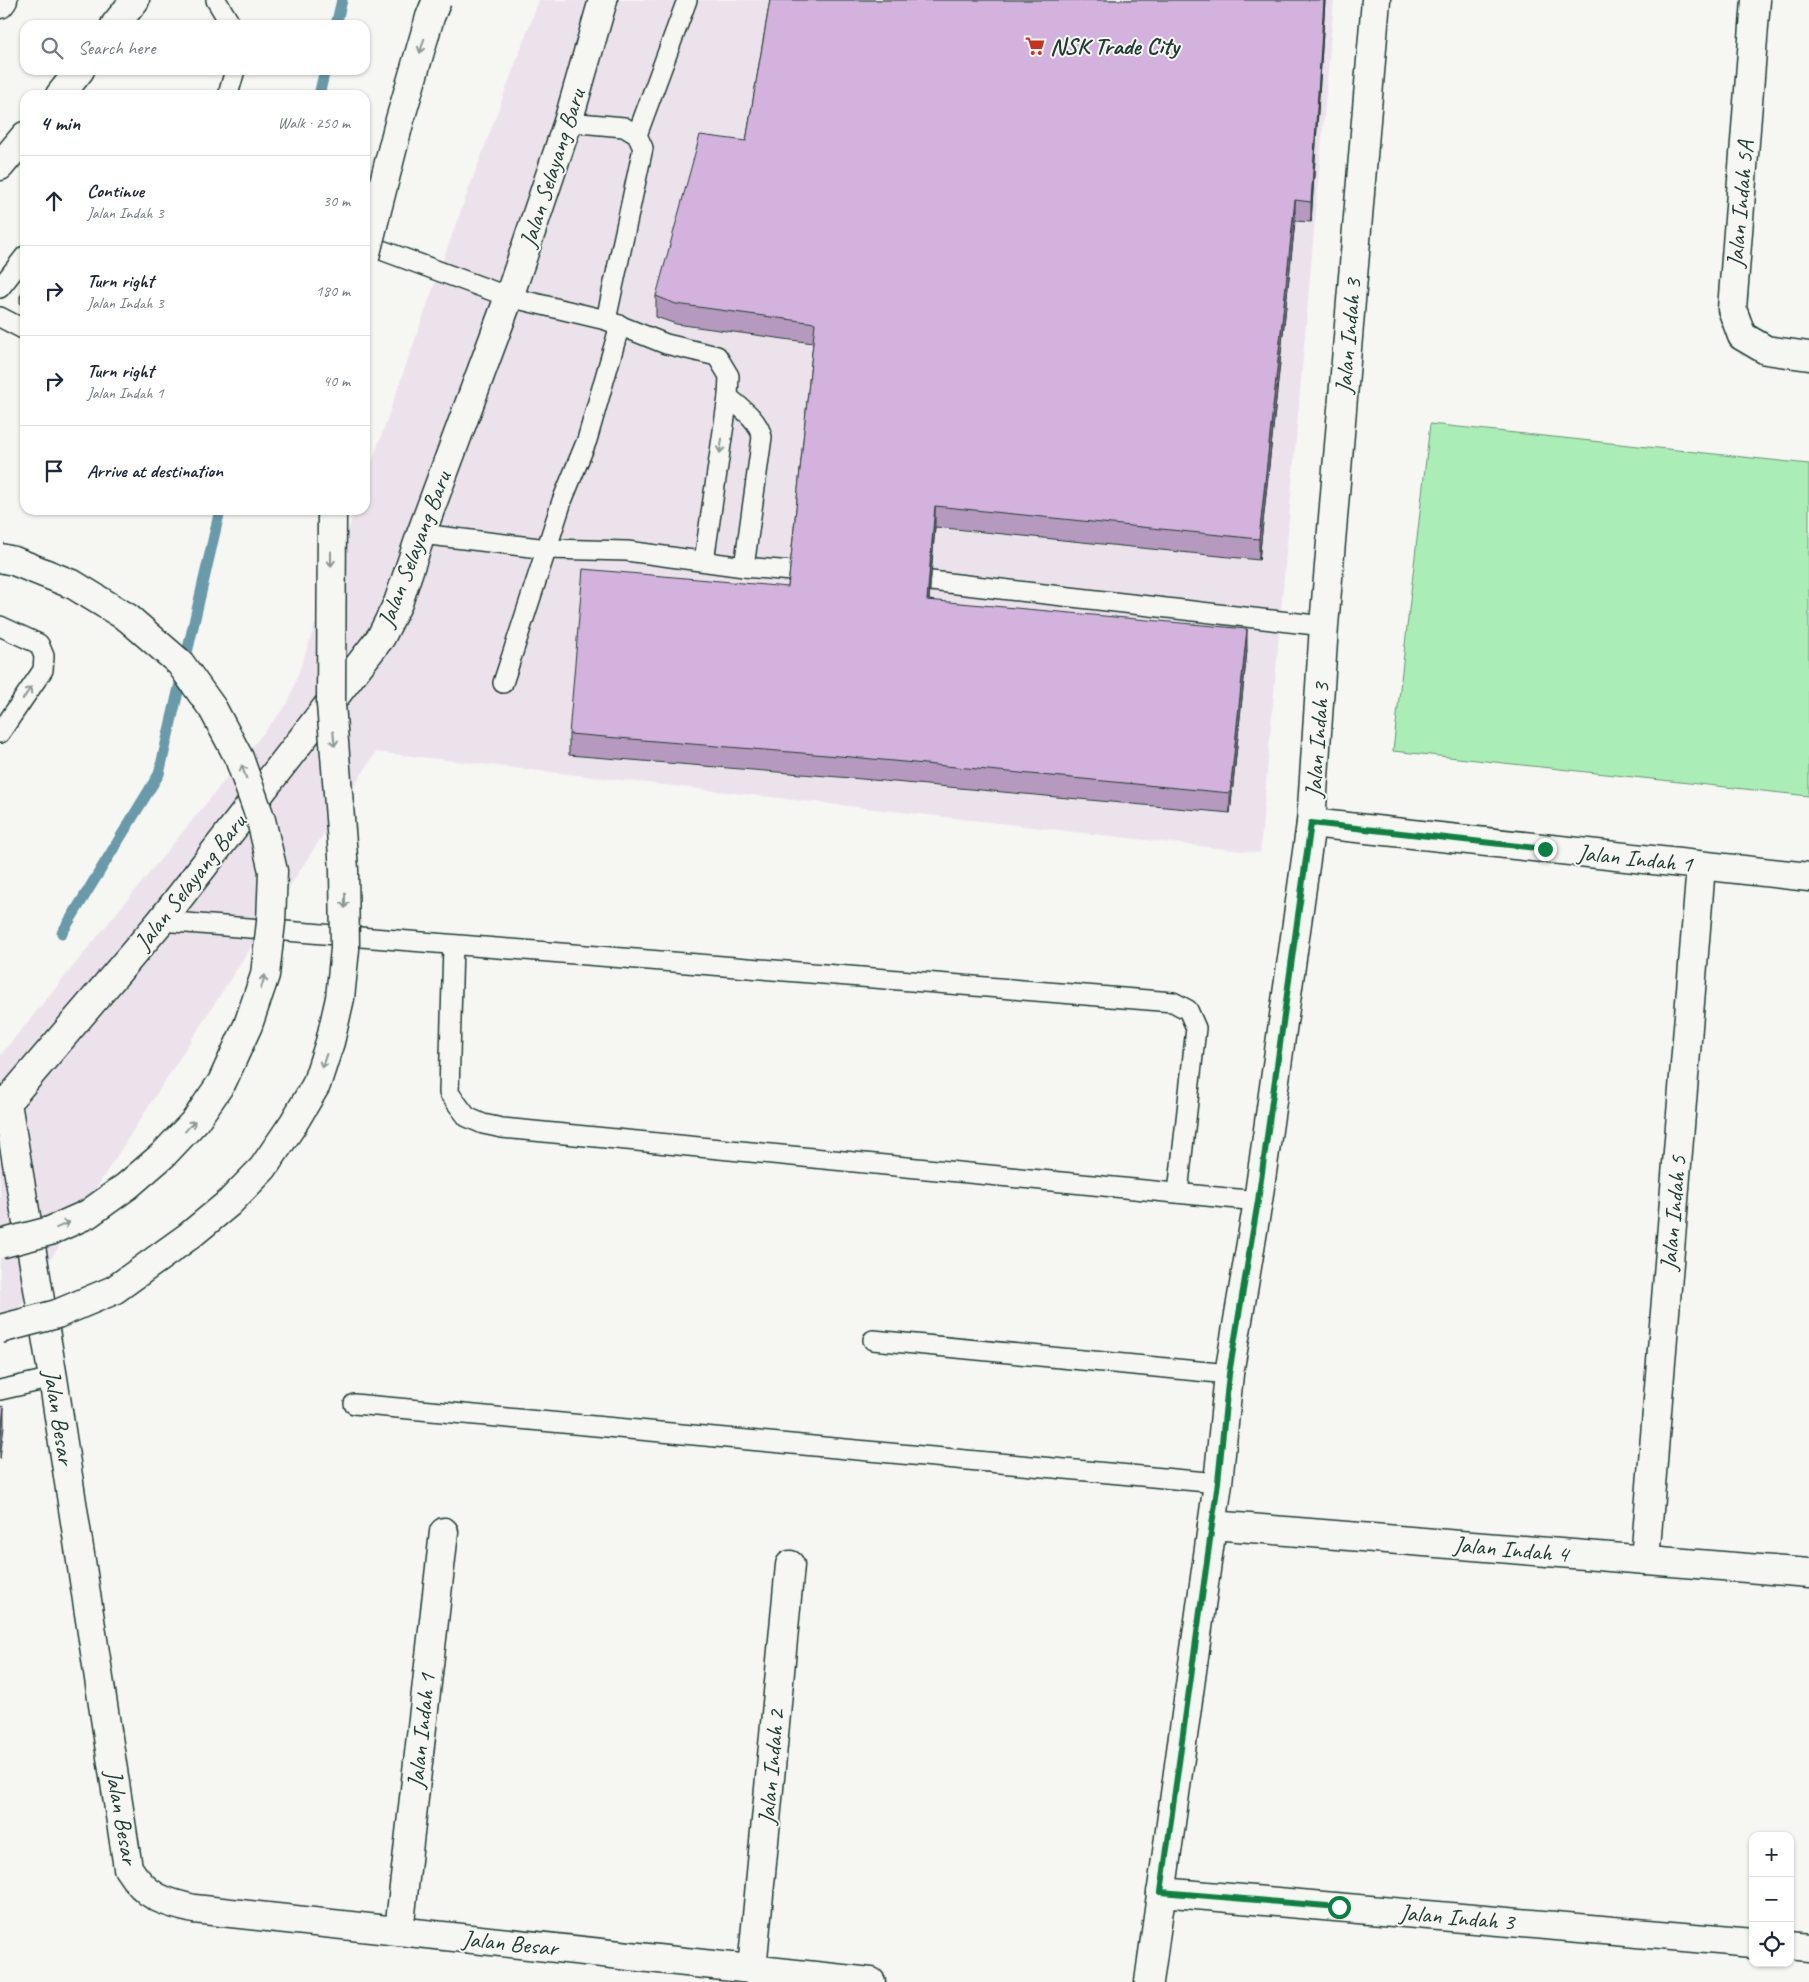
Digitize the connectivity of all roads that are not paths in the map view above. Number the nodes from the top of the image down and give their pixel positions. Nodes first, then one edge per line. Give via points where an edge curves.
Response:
1 (3, 0) edge
2 (135, 0) edge
3 (216, 0) edge
4 (437, 0) edge
5 (603, 0) edge
6 (687, 0) edge
7 (1376, 0) edge
8 (1756, 0) edge
9 (0, 4) edge
10 (120, 20) edge
11 (228, 20) edge
12 (234, 75) edge
13 (229, 90) edge
14 (568, 122) junction
15 (637, 135) junction
16 (20, 142) edge
17 (0, 166) edge
18 (370, 238) edge
19 (370, 246) edge
20 (20, 262) edge
21 (0, 288) edge
22 (510, 297) junction
23 (0, 317) edge
24 (613, 323) junction
25 (20, 327) edge
26 (1809, 356) edge
27 (728, 397) junction
28 (332, 515) edge
29 (421, 534) junction
30 (548, 548) junction
31 (0, 558) edge
32 (704, 561) junction
33 (744, 567) junction
34 (792, 571) edge
35 (931, 581) edge
36 (0, 626) edge
37 (1324, 626) junction
38 (502, 683) dead end
39 (0, 733) edge
40 (1311, 823) junction
41 (1701, 866) junction
42 (1809, 878) edge
43 (161, 921) junction
44 (454, 945) junction
45 (2, 1104) edge
46 (1178, 1193) junction
47 (1258, 1201) junction
48 (0, 1244) edge
49 (0, 1330) edge
50 (873, 1340) dead end
51 (1229, 1374) junction
52 (53, 1378) junction
53 (0, 1390) edge
54 (354, 1404) dead end
55 (1218, 1482) junction
56 (1212, 1525) junction
57 (444, 1532) dead end
58 (1645, 1560) junction
59 (790, 1565) dead end
60 (1809, 1573) edge
61 (1161, 1892) junction
62 (399, 1931) junction
63 (1749, 1943) edge
64 (1794, 1946) edge
65 (1809, 1948) edge
66 (752, 1969) junction
67 (871, 1982) edge
68 (1149, 1982) edge

1 - 9 main road
2 - 10 main road
3 - 11 lane
4 -> 18 main road, bridge via 399,122
5 - 14 main road, Jalan Selayang Baru
6 - 15 lane
7 - 37 main road, Jalan Indah 3
8 - 26 main road, Jalan Indah 5A via 1732,309 1742,336 1766,350
12 - 13 lane
14 - 15 lane via 624,127
14 - 22 main road, Jalan Selayang Baru
15 - 24 lane via 643,148
16 - 17 main road
19 - 22 lane
20 - 21 lane
22 - 24 lane
22 - 29 main road, Jalan Selayang Baru
23 - 25 lane
24 - 27 lane via 666,344 717,356 729,376
24 - 30 lane via 587,440 562,501
27 -> 32 lane
27 - 33 lane via 753,418 762,438
28 -> 49 main road, bridge via 330,704 344,869 345,949 340,998 316,1085 263,1168 229,1203 189,1236 114,1290 57,1314
29 - 30 lane
29 - 43 main road, Jalan Selayang Baru via 398,603 381,637
30 - 32 lane via 626,551
30 - 38 lane
48 -> 31 main road, bridge via 50,1231 88,1214 156,1161 195,1121 222,1082 248,1025 265,975 273,871 261,820 239,758 213,709 180,663 128,618 74,585
32 - 33 lane
33 - 34 lane
35 - 37 lane
39 -> 36 lane via 43,670 44,656 39,644
37 - 40 main road, Jalan Indah 3
40 - 41 main road, Jalan Indah 1
40 - 47 main road, Jalan Indah 3
41 - 42 main road, Jalan Indah 1
41 - 58 main road, Jalan Indah 5
43 - 44 lane
43 - 45 main road, Jalan Selayang Baru
44 - 46 lane via 449,1093 467,1117 483,1124
44 - 46 lane via 1172,1002 1188,1010 1196,1028
45 - 52 main road, Jalan Besar
46 - 47 lane
47 - 51 main road, Jalan Indah 3
50 - 51 lane
51 - 55 main road, Jalan Indah 3
52 - 53 lane
52 - 62 main road, Jalan Besar via 128,1868 137,1883 150,1895 194,1909
54 - 55 lane
55 - 56 main road, Jalan Indah 3
56 - 58 main road, Jalan Indah 4
56 - 61 main road, Jalan Indah 3
57 - 62 main road, Jalan Indah 1
58 - 60 main road, Jalan Indah 4
59 - 66 main road, Jalan Indah 2
61 - 63 main road, Jalan Indah 3
61 - 68 main road, Jalan Indah 3
62 - 66 main road, Jalan Besar
64 - 65 main road
66 - 67 main road, Jalan Besar

